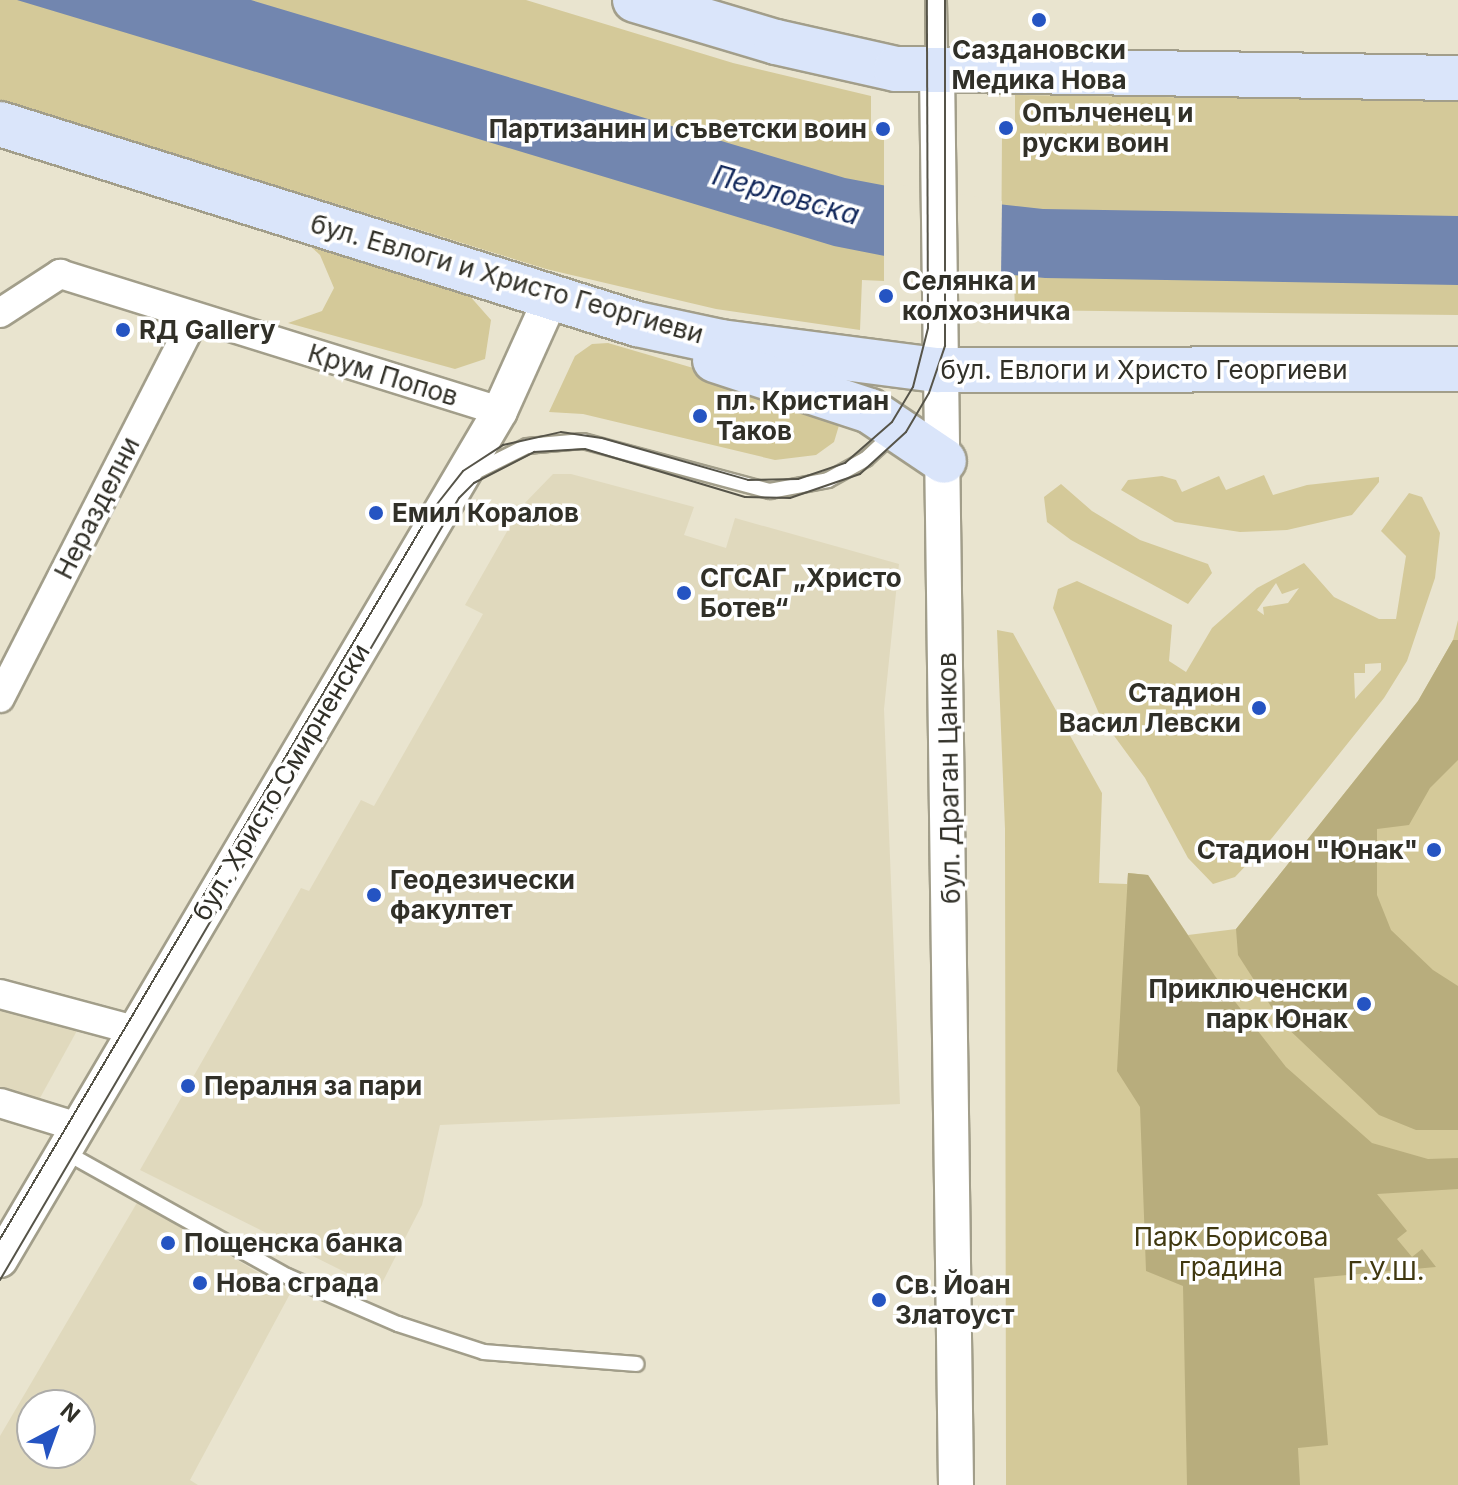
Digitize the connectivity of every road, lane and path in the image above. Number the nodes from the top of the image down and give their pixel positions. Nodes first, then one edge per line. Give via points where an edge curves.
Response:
1 (635, 0) edge
2 (936, 0) edge
3 (937, 71) junction
4 (1458, 78) edge
5 (0, 124) edge
6 (551, 298) junction
7 (0, 313) edge
8 (195, 317) junction
9 (637, 324) junction
10 (1458, 369) edge
11 (941, 370) junction
12 (500, 411) junction
13 (899, 427) junction
14 (944, 461) junction
15 (453, 492) junction
16 (0, 698) edge
17 (0, 994) edge
18 (134, 1030) junction
19 (0, 1103) edge
20 (70, 1139) junction
21 (0, 1260) edge
22 (637, 1364) dead end
23 (956, 1485) edge

1 - 3 main road via 834,57
2 - 3 street
3 - 4 main road
3 - 11 street, бул. Драган Цанков
5 - 6 main road, бул. Евлоги и Христо Георгиеви
6 - 9 main road, бул. Евлоги и Христо Георгиеви
6 - 12 street, бул. Христо Смирненски
7 - 8 street, Крум Попов via 60,274
8 - 12 street, Крум Попов
8 - 16 street, Неразделни
9 - 11 main road, бул. Евлоги и Христо Георгиеви via 736,344
9 - 13 main road via 735,369 844,401
10 - 11 main road, бул. Евлоги и Христо Георгиеви
11 - 14 street, бул. Драган Цанков
12 - 15 street, бул. Христо Смирненски
13 - 14 main road
13 - 15 lane via 852,468 805,487 747,489 606,446 560,440 500,456
14 - 23 street, бул. Драган Цанков
15 - 18 street, бул. Христо Смирненски
17 - 18 street
18 - 20 street, бул. Христо Смирненски
19 - 20 street
20 - 21 street, бул. Христо Смирненски
20 - 22 lane via 287,1276 398,1324 484,1352

